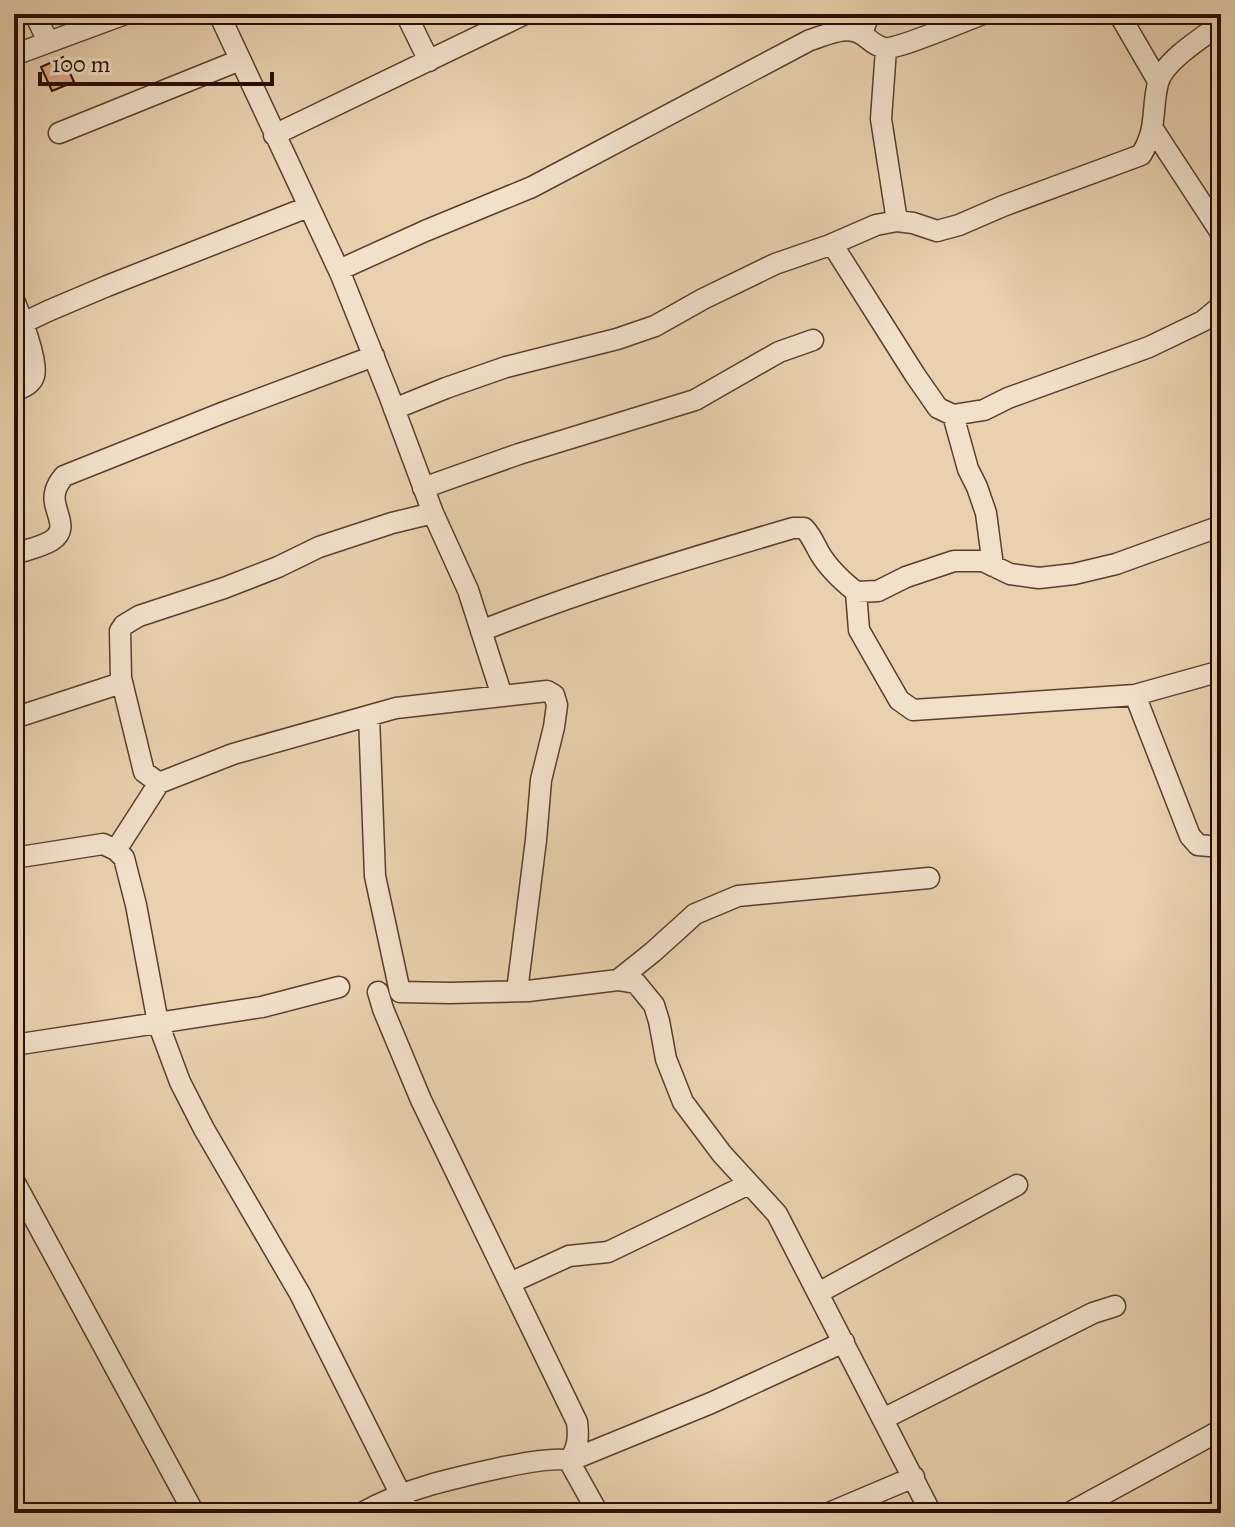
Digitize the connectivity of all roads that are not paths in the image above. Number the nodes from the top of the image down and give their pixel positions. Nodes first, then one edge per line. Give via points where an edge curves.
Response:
1 (35, 14) edge
2 (125, 14) edge
3 (219, 14) edge
4 (406, 14) edge
5 (525, 14) edge
6 (869, 14) edge
7 (983, 14) edge
8 (1119, 14) edge
9 (1221, 24) edge
10 (862, 34) junction
11 (48, 42) junction
12 (886, 49) junction
13 (14, 55) edge
14 (240, 60) junction
15 (429, 61) junction
16 (1158, 81) junction
17 (1153, 129) junction
18 (59, 133) dead end
19 (274, 135) junction
20 (308, 207) junction
21 (897, 221) junction
22 (1218, 223) edge
23 (830, 245) junction
24 (339, 270) junction
25 (14, 300) edge
26 (1221, 306) edge
27 (23, 323) junction
28 (813, 340) dead end
29 (374, 356) junction
30 (14, 391) edge
31 (394, 409) junction
32 (953, 415) junction
33 (423, 488) junction
34 (433, 513) junction
35 (1221, 526) edge
36 (14, 554) edge
37 (993, 566) junction
38 (856, 592) junction
39 (481, 631) junction
40 (1221, 671) edge
41 (121, 678) junction
42 (1135, 695) junction
43 (502, 696) junction
44 (369, 716) junction
45 (14, 718) edge
46 (159, 783) junction
47 (1221, 847) edge
48 (116, 850) junction
49 (14, 858) edge
50 (929, 878) dead end
51 (618, 980) junction
52 (339, 987) dead end
53 (517, 991) junction
54 (378, 992) dead end
55 (158, 1023) junction
56 (14, 1045) edge
57 (14, 1181) edge
58 (749, 1184) junction
59 (1017, 1185) dead end
60 (510, 1283) junction
61 (818, 1293) junction
62 (1115, 1306) dead end
63 (844, 1342) junction
64 (883, 1419) junction
65 (1221, 1430) edge
66 (569, 1461) junction
67 (914, 1477) junction
68 (406, 1505) edge
69 (194, 1513) edge
70 (362, 1513) edge
71 (598, 1513) edge
72 (829, 1513) edge
73 (931, 1513) edge
74 (1069, 1513) edge

1 - 11 street
2 - 11 street
3 - 14 street
4 - 15 street
5 - 15 street
6 - 10 street
7 - 12 street
8 - 16 street
9 - 16 street
10 - 12 street
10 - 24 street via 847,29 810,40 532,187
11 - 13 street
12 - 21 street via 881,119
14 - 18 street
14 - 19 street
15 - 19 street
16 - 17 street
17 - 21 street via 1141,155 959,225 937,231
17 - 22 street
19 - 20 street
20 - 24 street
20 - 27 street
21 - 23 street
23 - 31 street via 775,264 655,326 506,367
23 - 32 street via 938,408
24 - 29 street
25 - 27 street
26 - 32 street via 1203,321 1149,347 984,410
27 - 30 street via 36,367 32,381
28 - 33 street via 779,352 695,400
29 - 31 street
29 - 36 street via 64,476 54,502 60,531 54,539
31 - 33 street
32 - 37 street via 986,513
33 - 34 street
34 - 39 street
34 - 41 street via 348,535 237,583 139,616 120,631
35 - 37 street via 1074,574 1039,578
37 - 38 street via 954,561 878,591
38 - 39 street via 838,578 804,528 793,528 646,572
38 - 42 street via 859,630 899,700 913,710
39 - 43 street
40 - 42 street
41 - 45 street via 112,687
41 - 46 street via 144,772
42 - 47 street via 1190,836 1198,845
43 - 44 street
43 - 53 street via 547,691 557,700 541,780
44 - 46 street via 233,754
44 - 53 street via 375,876 400,992
46 - 48 street
48 - 49 street via 103,844
48 - 55 street via 124,858 136,905
50 - 51 street via 738,896 695,914
51 - 53 street
51 - 58 street via 636,983 654,1005 683,1102
52 - 55 street via 262,1007
54 - 60 street via 421,1100
55 - 56 street
55 - 68 street via 204,1129 300,1294
57 - 69 street
58 - 60 street via 608,1252 569,1256
58 - 61 street via 777,1214
59 - 61 street
60 - 66 street via 577,1422 577,1448
61 - 63 street
62 - 64 street
63 - 64 street
63 - 66 street
64 - 67 street
65 - 74 street
66 - 68 street via 536,1461 430,1485
66 - 71 street
67 - 72 street
67 - 73 street
68 - 70 street

